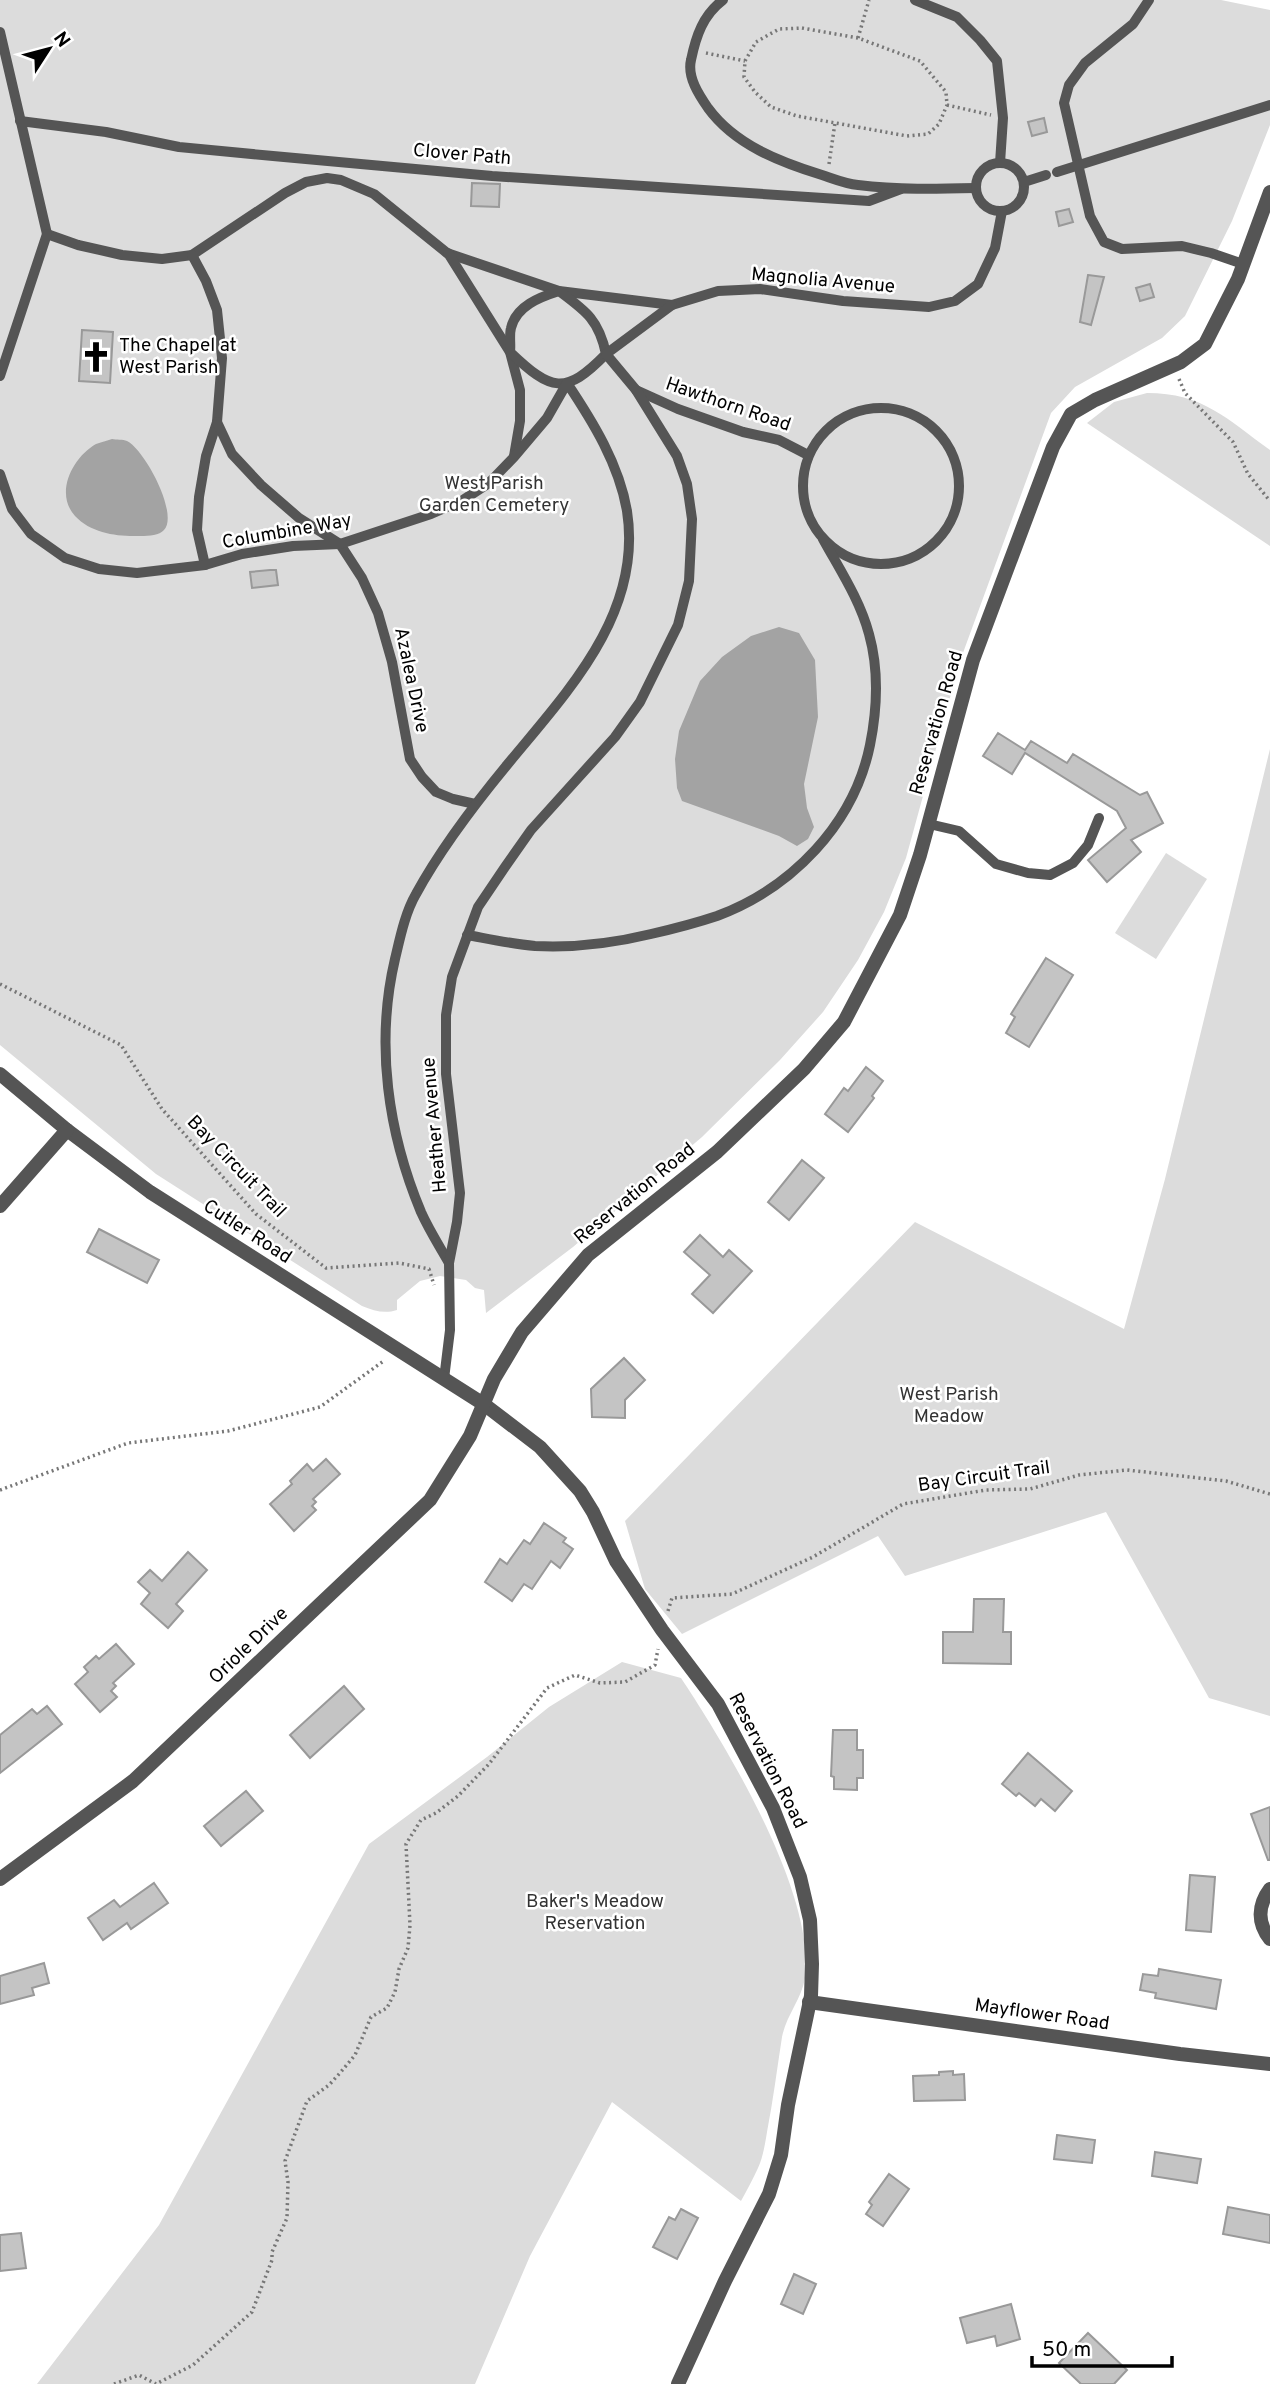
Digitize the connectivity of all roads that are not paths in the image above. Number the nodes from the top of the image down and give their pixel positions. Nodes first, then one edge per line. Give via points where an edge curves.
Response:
1 (723, 0) edge
2 (915, 0) edge
3 (1149, 0) edge
4 (0, 32) edge
5 (1270, 105) edge
6 (20, 121) junction
7 (1000, 163) junction
8 (1078, 166) junction
9 (1057, 172) dead end
10 (1046, 175) dead end
11 (1024, 182) junction
12 (976, 188) junction
13 (901, 189) junction
14 (1270, 192) edge
15 (1002, 211) junction
16 (47, 234) junction
17 (447, 253) junction
18 (192, 255) junction
19 (1243, 264) junction
20 (559, 291) junction
21 (672, 306) junction
22 (510, 352) junction
23 (606, 354) junction
24 (0, 376) edge
25 (566, 383) junction
26 (636, 390) junction
27 (217, 422) junction
28 (808, 455) junction
29 (514, 457) junction
30 (0, 474) edge
31 (823, 539) junction
32 (340, 544) junction
33 (205, 565) junction
34 (475, 804) junction
35 (1099, 818) dead end
36 (929, 824) junction
37 (467, 935) junction
38 (0, 1074) edge
39 (68, 1130) junction
40 (0, 1206) edge
41 (449, 1263) junction
42 (444, 1380) junction
43 (485, 1405) junction
44 (0, 1879) edge
45 (1270, 1889) edge
46 (1270, 1939) edge
47 (809, 2002) junction
48 (1270, 2064) edge
49 (678, 2384) edge

1 - 13 lane via 698,30 689,67 697,93 719,123 751,147 800,168 855,185
2 - 7 lane via 957,17 997,61 1003,118
3 - 8 lane via 1133,24 1084,63 1069,85 1064,103
4 - 6 lane
5 - 8 lane
6 - 13 lane, Clover Path via 179,147 492,176 869,201
6 - 16 lane
7 - 11 lane via 1015,169
7 - 12 lane via 986,168
8 - 9 lane
8 - 19 lane via 1090,216 1104,242 1122,249 1182,246
10 - 11 lane
11 - 15 lane via 1022,198
12 - 13 lane
12 - 15 lane via 982,202
14 - 19 street, Reservation Road
15 - 21 lane, Magnolia Avenue via 995,248 978,284 943,305 843,301 760,289 718,291
16 - 18 lane, Magnolia Avenue via 122,255 162,259
16 - 24 lane
17 - 18 lane, Magnolia Avenue via 374,194 327,178 285,193
17 - 20 lane, Magnolia Avenue
17 - 22 lane
18 - 27 lane via 216,310 222,358
19 - 36 street, Reservation Road via 1205,344 1173,366 1071,414 1053,447 973,660
20 - 21 lane, Magnolia Avenue
20 - 22 lane via 538,297 518,315 511,327
20 - 23 lane via 588,312 601,333
21 - 23 lane
22 - 25 lane via 536,377
22 - 29 lane via 520,390
23 - 25 lane via 583,375
23 - 26 lane, Heather Avenue
25 - 29 lane, Columbine Way via 547,418
25 - 34 lane, Heather Avenue via 601,437 616,473 627,509 626,573 597,649 568,692
26 - 28 lane, Hawthorn Road via 717,423 779,440
26 - 37 lane, Heather Avenue via 677,456 687,484 691,554 678,625 640,702 615,737 531,830 478,907
27 - 32 lane, Azalea Drive via 232,454 261,485 299,518
27 - 33 lane via 199,497 197,530
28 - 31 lane via 803,495 807,514
28 - 31 lane via 822,434 841,418 865,409 890,408 914,415 935,429 950,449 959,473 959,498 951,522 936,542 916,557 892,564 867,564 843,555
29 - 32 lane, Columbine Way via 489,483 463,500
30 - 33 lane, Columbine Way via 12,509 31,534 65,558 99,569 137,573
31 - 37 lane via 854,594 870,635 876,719 866,767 847,809 821,847 758,896 719,915 672,929 626,940 536,946
32 - 33 lane, Columbine Way via 293,546
32 - 34 lane, Azalea Drive via 378,613 410,759 436,792
34 - 41 lane, Heather Avenue via 414,896 391,972 385,1022 386,1081 395,1129 422,1214
35 - 36 lane via 1088,845 1073,863 1050,875 996,864 959,831
36 - 43 street, Reservation Road via 900,915 844,1021 804,1069 717,1152 588,1255 522,1332
37 - 41 lane, Heather Avenue via 452,977 446,1015 446,1074 460,1193
38 - 39 street, Cutler Road
39 - 40 street
39 - 42 street, Cutler Road via 160,1199
41 - 42 lane via 450,1330
42 - 43 street, Cutler Road
43 - 44 street, Oriole Drive via 430,1500 133,1781
43 - 47 street, Reservation Road via 540,1447 580,1491 615,1561 718,1704 773,1808 800,1877 810,1920
45 - 46 street via 1261,1910 1262,1927
47 - 48 street, Mayflower Road
47 - 49 street, Reservation Road via 781,2155 769,2194

